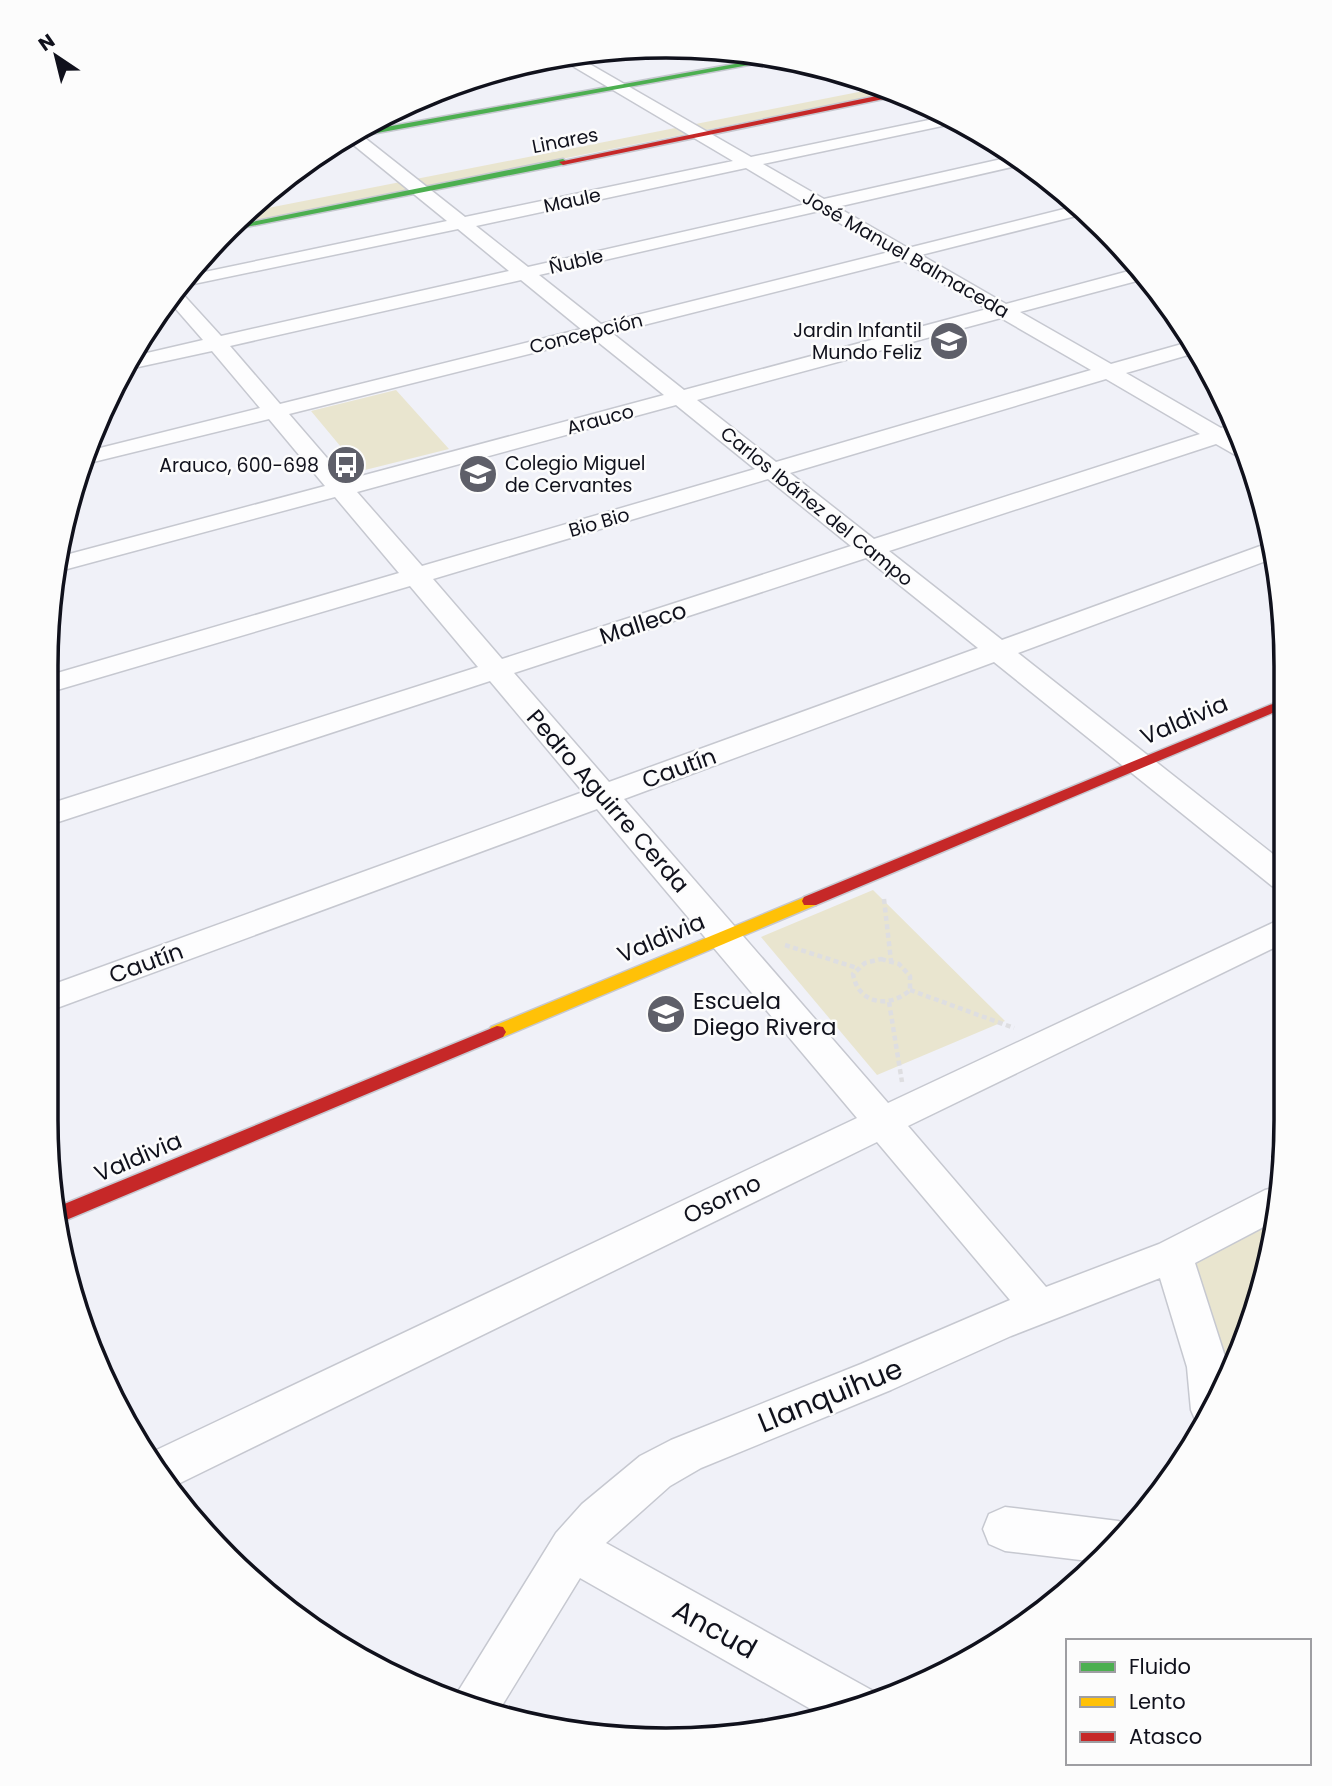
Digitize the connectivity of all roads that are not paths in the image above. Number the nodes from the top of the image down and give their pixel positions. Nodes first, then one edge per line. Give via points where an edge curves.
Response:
1 (579, 64) edge
2 (749, 64) edge
3 (620, 88) junction
4 (859, 89) edge
5 (882, 98) edge
6 (939, 122) edge
7 (681, 124) junction
8 (376, 132) edge
9 (700, 134) junction
10 (358, 141) edge
11 (749, 163) junction
12 (1008, 163) edge
13 (414, 184) junction
14 (271, 204) edge
15 (822, 205) junction
16 (1071, 212) edge
17 (463, 223) junction
18 (248, 225) edge
19 (905, 253) junction
20 (525, 273) junction
21 (1132, 276) edge
22 (197, 279) edge
23 (180, 301) edge
24 (1003, 310) junction
25 (597, 330) junction
26 (216, 343) junction
27 (1185, 349) edge
28 (140, 361) edge
29 (1108, 371) junction
30 (681, 397) junction
31 (274, 411) junction
32 (1227, 431) edge
33 (1228, 432) edge
34 (95, 456) edge
35 (773, 470) junction
36 (340, 489) junction
37 (871, 549) junction
38 (1264, 554) edge
39 (67, 562) edge
40 (415, 576) junction
41 (998, 651) junction
42 (496, 670) junction
43 (58, 682) edge
44 (1274, 707) edge
45 (1139, 763) junction
46 (603, 796) junction
47 (58, 812) edge
48 (1274, 871) edge
49 (732, 933) junction
50 (1274, 933) edge
51 (58, 996) edge
52 (895, 1116) junction
53 (1268, 1207) edge
54 (65, 1212) edge
55 (1173, 1255) junction
56 (1038, 1308) junction
57 (1210, 1392) edge
58 (167, 1467) edge
59 (1005, 1529) dead end
60 (1104, 1541) edge
61 (572, 1549) junction
62 (479, 1699) edge
63 (844, 1701) edge

1 - 3 street, José Manuel Balmaceda
2 - 3 main road
3 - 7 street, José Manuel Balmaceda
3 - 8 main road
4 - 7 main road, Linares
5 - 9 main road, Linares
6 - 11 street, Maule
7 - 9 street, José Manuel Balmaceda
7 - 13 main road, Linares
9 - 11 street, José Manuel Balmaceda
9 - 13 main road, Linares
10 - 13 street, Carlos Ibáñez del Campo
11 - 15 street, José Manuel Balmaceda
11 - 17 street, Maule
12 - 15 street, Ñuble
13 - 14 main road, Linares
13 - 17 street, Carlos Ibáñez del Campo
13 - 18 main road, Linares
15 - 19 street, José Manuel Balmaceda
15 - 20 street, Ñuble
16 - 19 street, Concepción
17 - 20 street, Carlos Ibáñez del Campo
17 - 22 street, Maule
19 - 24 street, José Manuel Balmaceda
19 - 25 street, Concepción
20 - 25 street, Carlos Ibáñez del Campo
20 - 26 street, Ñuble
21 - 24 street, Arauco
23 - 26 street, Pedro Aguirre Cerda
24 - 29 street, José Manuel Balmaceda
24 - 30 street, Arauco
25 - 30 street, Carlos Ibáñez del Campo
25 - 31 street, Concepción
26 - 28 street, Ñuble
26 - 31 street, Pedro Aguirre Cerda
27 - 29 street, Bio Bio
29 - 32 street, José Manuel Balmaceda
29 - 35 street, Bio Bio
30 - 35 street, Carlos Ibáñez del Campo
30 - 36 street, Arauco
31 - 34 street, Concepción
31 - 36 street, Pedro Aguirre Cerda
33 - 37 street, Malleco
35 - 37 street, Carlos Ibáñez del Campo
35 - 40 street, Bio Bio
36 - 39 street, Arauco
36 - 40 street, Pedro Aguirre Cerda
37 - 41 street, Carlos Ibáñez del Campo
37 - 42 street, Malleco
38 - 41 street, Cautín
40 - 42 street, Pedro Aguirre Cerda
40 - 43 street, Bio Bio
41 - 45 street, Carlos Ibáñez del Campo
41 - 46 street, Cautín
42 - 46 street, Pedro Aguirre Cerda
42 - 47 street, Malleco
44 - 45 main road, Valdivia
45 - 48 street, Carlos Ibáñez del Campo
45 - 49 main road, Valdivia
46 - 49 street, Pedro Aguirre Cerda
46 - 51 street, Cautín
49 - 52 street, Pedro Aguirre Cerda
49 - 54 main road, Valdivia
50 - 52 street, Osorno
52 - 56 street, Pedro Aguirre Cerda
52 - 58 street, Osorno
53 - 55 street, Llanquihue
55 - 56 street, Llanquihue
55 - 57 street via 1208,1367
56 - 61 street, Llanquihue via 686,1454 625,1493
59 - 60 street
61 - 62 street, Llanquihue
61 - 63 street, Ancud

